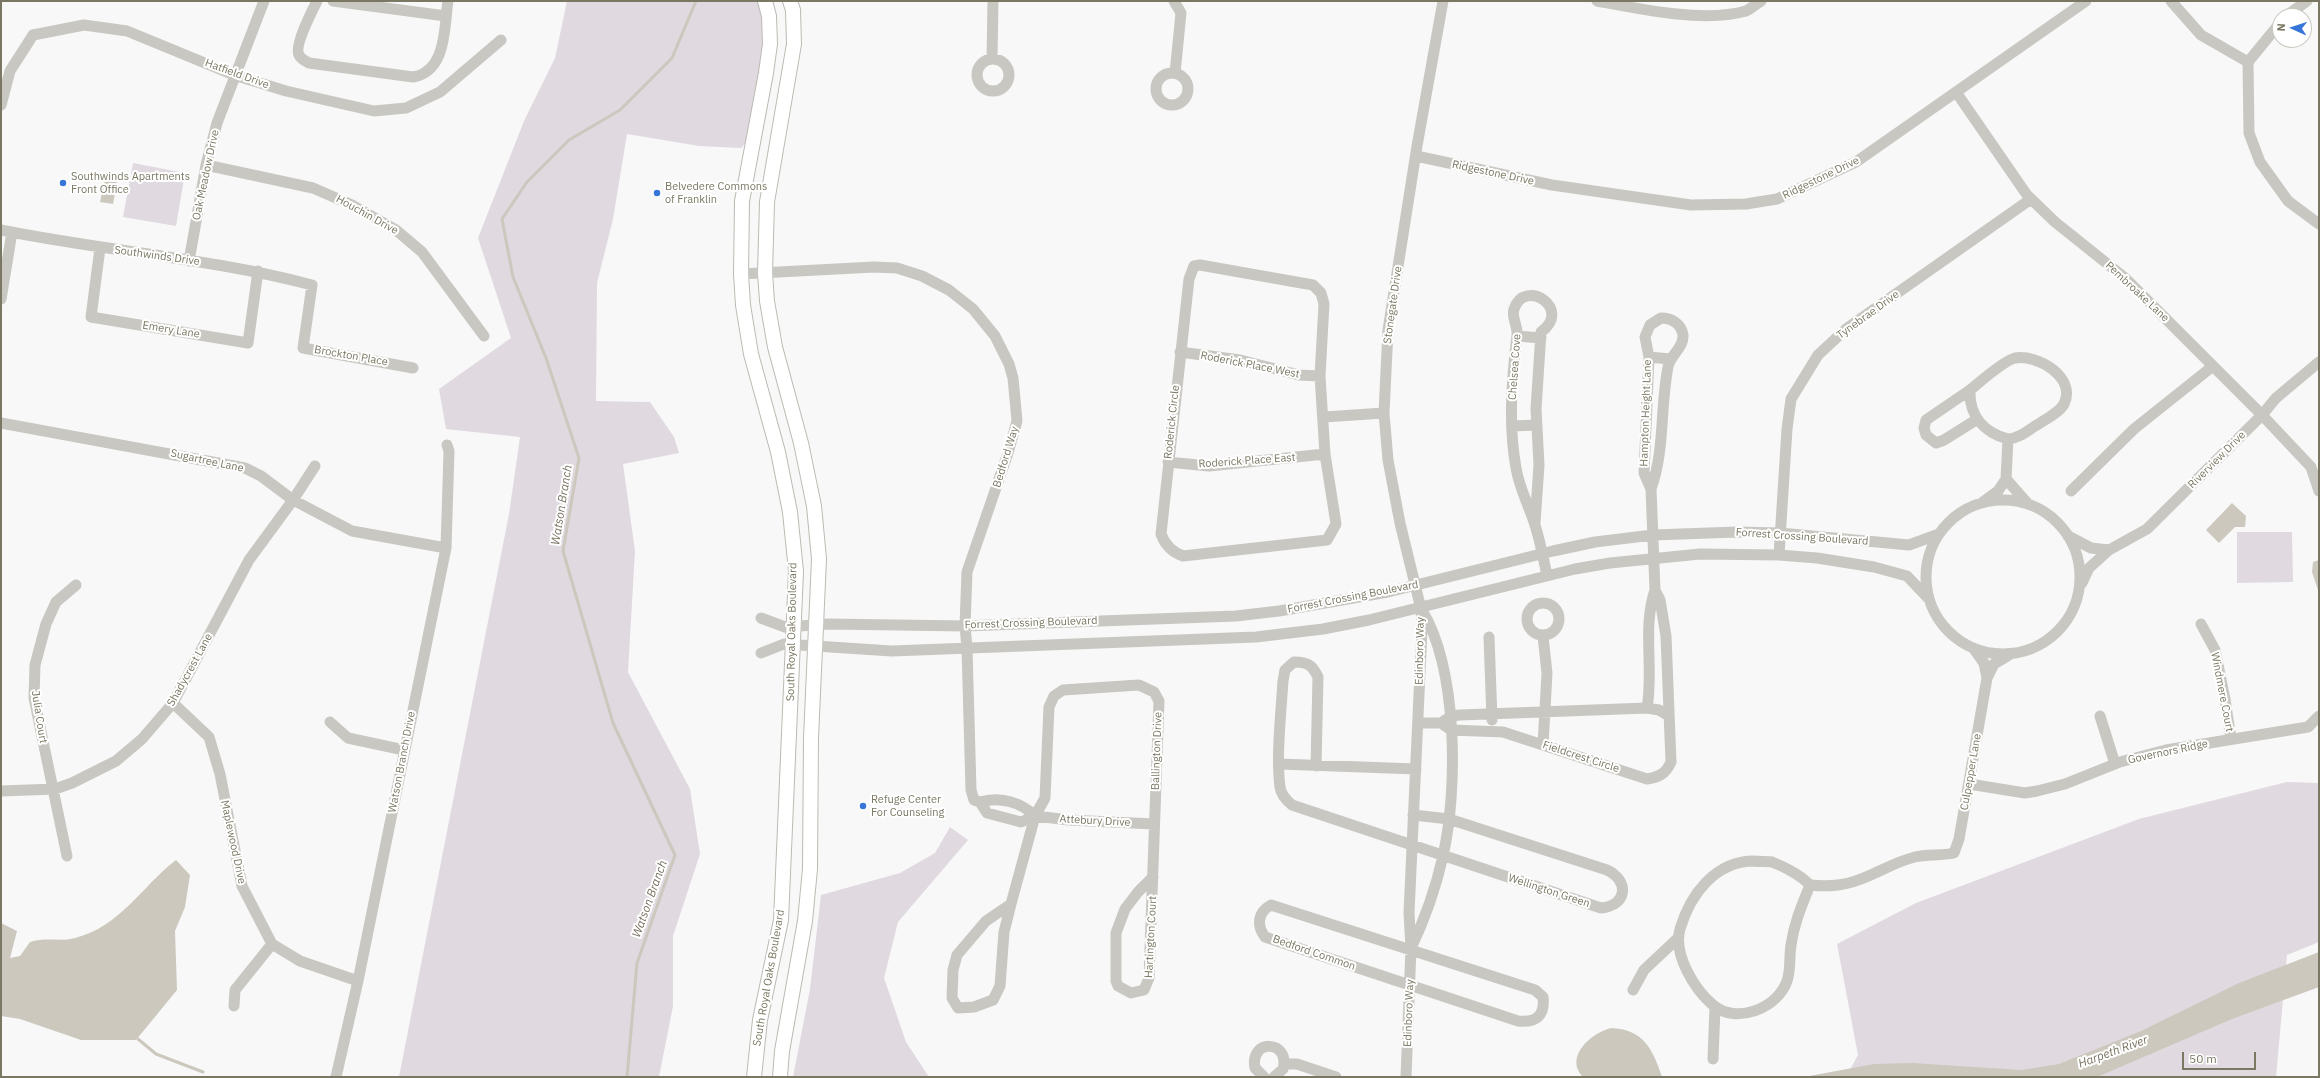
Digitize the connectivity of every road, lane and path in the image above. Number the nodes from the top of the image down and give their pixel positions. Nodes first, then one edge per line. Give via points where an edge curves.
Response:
1 (316, 1) edge
2 (333, 1) edge
3 (448, 1) edge
4 (765, 1) edge
5 (790, 1) edge
6 (993, 1) edge
7 (1174, 1) edge
8 (1443, 1) edge
9 (1597, 1) edge
10 (1761, 1) edge
11 (2086, 1) edge
12 (2171, 1) edge
13 (2307, 1) edge
14 (262, 2) edge
15 (2297, 8) edge
16 (446, 16) junction
17 (2272, 33) edge
18 (501, 40) dead end
19 (992, 58) dead end
20 (2248, 62) junction
21 (1175, 73) dead end
22 (234, 75) junction
23 (1956, 92) junction
24 (1, 105) edge
25 (1416, 156) junction
26 (206, 165) junction
27 (2031, 199) junction
28 (2319, 224) edge
29 (6, 231) edge
30 (100, 248) junction
31 (189, 260) junction
32 (258, 271) junction
33 (765, 273) junction
34 (741, 274) junction
35 (312, 285) joint
36 (1, 299) edge
37 (484, 336) dead end
38 (1517, 336) junction
39 (1541, 338) junction
40 (1180, 352) junction
41 (1649, 357) junction
42 (1670, 359) junction
43 (2319, 362) edge
44 (2213, 366) junction
45 (414, 368) dead end
46 (1320, 376) junction
47 (1970, 390) junction
48 (1384, 413) junction
49 (2262, 415) junction
50 (1324, 417) junction
51 (1976, 420) junction
52 (1, 423) edge
53 (1537, 425) junction
54 (1512, 426) junction
55 (2008, 439) junction
56 (447, 445) dead end
57 (1325, 454) junction
58 (1168, 462) junction
59 (315, 466) dead end
60 (2006, 479) junction
61 (1651, 489) junction
62 (2071, 491) dead end
63 (2319, 491) edge
64 (293, 500) junction
65 (1981, 503) junction
66 (2028, 504) junction
67 (1534, 523) junction
68 (1780, 533) junction
69 (1938, 534) junction
70 (1653, 535) junction
71 (2068, 536) junction
72 (446, 548) junction
73 (2109, 550) junction
74 (1541, 554) junction
75 (1779, 555) junction
76 (1653, 558) junction
77 (1547, 576) junction
78 (76, 585) dead end
79 (1415, 586) junction
80 (2080, 587) junction
81 (1655, 590) junction
82 (1928, 598) junction
83 (1421, 609) junction
84 (762, 618) dead end
85 (2201, 624) dead end
86 (816, 625) junction
87 (965, 626) junction
88 (794, 627) junction
89 (1543, 636) dead end
90 (1489, 637) dead end
91 (793, 645) junction
92 (815, 648) junction
93 (967, 648) junction
94 (1974, 649) junction
95 (761, 654) dead end
96 (2008, 654) junction
97 (1987, 678) junction
98 (173, 703) junction
99 (1647, 708) junction
100 (1546, 711) junction
101 (1492, 714) junction
102 (1451, 716) junction
103 (1669, 716) junction
104 (2100, 716) dead end
105 (2319, 716) edge
106 (330, 722) dead end
107 (1418, 723) junction
108 (1441, 723) junction
109 (1452, 730) junction
110 (1492, 730) junction
111 (2231, 740) junction
112 (1544, 745) junction
113 (404, 750) junction
114 (1280, 764) junction
115 (2115, 764) junction
116 (1316, 766) junction
117 (1416, 769) junction
118 (1969, 784) junction
119 (55, 789) junction
120 (1, 792) edge
121 (980, 802) junction
122 (1413, 814) junction
123 (1035, 816) junction
124 (1449, 819) junction
125 (1154, 824) junction
126 (1411, 843) junction
127 (67, 856) dead end
128 (1443, 857) junction
129 (1153, 877) junction
130 (1810, 885) junction
131 (1011, 904) junction
132 (1677, 939) junction
133 (272, 944) junction
134 (1411, 948) junction
135 (358, 981) junction
136 (1410, 986) junction
137 (1633, 990) dead end
138 (234, 1006) dead end
139 (1715, 1007) junction
140 (1713, 1059) dead end
141 (1285, 1064) junction
142 (336, 1077) edge
143 (754, 1077) edge
144 (780, 1077) edge
145 (1264, 1077) edge
146 (1274, 1077) edge
147 (1336, 1077) edge
148 (1406, 1077) edge

1 - 16 street via 298,45 299,55 303,60 309,63 413,77 424,73 436,63
2 - 16 street
3 - 16 street
4 - 34 main road, South Royal Oaks Boulevard via 769,16 770,44 742,200
5 - 33 main road, South Royal Oaks Boulevard via 793,10 794,44 767,202
6 - 19 street
7 - 21 street via 1181,13
8 - 25 street, Stonegate Drive
9 - 10 street via 1653,12 1728,15 1748,10
11 - 23 street, Ridgestone Drive
12 - 20 street via 2201,35
13 - 15 street
14 - 22 street, Oak Meadow Drive
17 - 20 street
18 - 22 street, Hatfield Drive via 440,92 406,108 374,111 286,91
20 - 28 street via 2249,133 2260,162 2288,201
22 - 24 street, Hatfield Drive via 127,31 84,25 33,35 10,71
22 - 26 street, Oak Meadow Drive
23 - 25 street, Ridgestone Drive via 1856,162 1777,199 1746,204 1691,205 1552,185
23 - 27 street, Pembroake Lane
25 - 48 street, Stonegate Drive via 1388,330
26 - 31 street, Oak Meadow Drive
26 - 37 street, Houchin Drive via 313,188 352,205 396,230 422,252
27 - 44 street, Pembroake Lane via 2055,222 2125,278
27 - 68 street, Tynebrae Drive via 1846,329 1818,355 1791,398
29 - 30 street, Southwinds Drive
29 - 36 street
30 - 31 street, Southwinds Drive
30 - 32 street, Emery Lane via 91,317 248,343
31 - 32 street, Southwinds Drive
32 - 35 street, Southwinds Drive
33 - 34 street, Bedford Way
33 - 86 main road, South Royal Oaks Boulevard via 775,347 801,443 814,506 819,559
33 - 87 street, Bedford Way via 897,268 922,276 949,290 973,309 995,336 1009,364 1014,383 1017,421 967,572
34 - 88 main road, South Royal Oaks Boulevard via 751,354 778,452 790,512 796,571
35 - 45 street, Brockton Place via 304,348
38 - 39 street
38 - 39 street, Chelsea Cove via 1514,308 1522,298 1536,295 1546,301 1552,312 1550,324 1541,332
38 - 54 street, Chelsea Cove via 1511,392
39 - 53 street, Chelsea Cove
40 - 46 street, Roderick Place West via 1240,360 1299,375
40 - 46 street, Roderick Circle via 1189,279 1194,266 1208,265 1317,288 1324,304
40 - 58 street, Roderick Circle
41 - 42 street
41 - 42 street, Hampton Height Lane via 1646,330 1654,320 1667,318 1678,324 1683,334 1681,346
41 - 61 street, Hampton Height Lane via 1644,472
42 - 61 street, Hampton Height Lane via 1658,471
43 - 49 street, Riverview Drive via 2276,398
44 - 49 street, Pembroake Lane
44 - 62 street via 2134,429
46 - 50 street, Roderick Circle
47 - 51 street via 1970,402
47 - 51 street via 1926,420 1924,428 1926,435 1936,443
47 - 55 street via 2013,358 2024,358 2045,364 2064,382 2064,404 2052,415 2016,438
48 - 50 street
48 - 79 street, Stonegate Drive via 1390,473
49 - 63 street, Pembroake Lane via 2311,467
49 - 73 street, Riverview Drive via 2147,529
50 - 57 street, Roderick Circle
51 - 55 street
52 - 64 street, Sugartree Lane via 245,468 261,476
53 - 54 street
53 - 67 street, Chelsea Cove via 1539,465
54 - 67 street, Chelsea Cove via 1516,468 1525,502
55 - 60 street
56 - 72 street, Watson Branch Drive via 449,451
57 - 58 street, Roderick Place East via 1209,466
57 - 58 street, Roderick Circle via 1336,524 1327,540 1183,556 1168,547 1161,534
59 - 64 street, Shadycrest Lane
60 - 65 street via 1998,491
60 - 66 street
61 - 70 street, Hampton Height Lane
64 - 72 street, Sugartree Lane via 352,531
64 - 98 street, Shadycrest Lane via 249,560
65 - 66 street via 2004,500
65 - 69 street via 1957,515
66 - 71 street via 2048,515
67 - 74 street, Chelsea Cove
68 - 69 street, Forrest Crossing Boulevard via 1909,546
68 - 70 street, Forrest Crossing Boulevard
68 - 75 street, Tynebrae Drive
69 - 82 street via 1929,554 1926,576
70 - 74 street, Forrest Crossing Boulevard via 1594,542
70 - 76 street, Hampton Height Lane
71 - 73 street via 2091,548
71 - 80 street via 2076,552 2080,569
72 - 113 street, Watson Branch Drive
73 - 80 street, Riverview Drive via 2089,568
74 - 77 street, Chelsea Cove
74 - 79 street, Forrest Crossing Boulevard
75 - 76 street, Forrest Crossing Boulevard via 1700,554
75 - 82 street, Forrest Crossing Boulevard via 1845,562 1891,571 1907,576
76 - 77 street, Forrest Crossing Boulevard via 1610,563
76 - 81 street, Fieldcrest Circle
77 - 83 street, Forrest Crossing Boulevard
78 - 119 street, Julia Court via 56,602 46,624 35,666 34,698
79 - 83 street, Stonegate Drive
79 - 87 street, Forrest Crossing Boulevard via 1333,603 1236,616
80 - 96 street via 2076,604 2056,634 2026,651
81 - 99 street, Fieldcrest Circle via 1651,600 1649,622 1650,692
81 - 103 street, Fieldcrest Circle via 1660,600 1666,636
82 - 94 street via 1945,629
83 - 93 street, Forrest Crossing Boulevard via 1323,629 1256,637 1080,646
83 - 102 street, Edinboro Way via 1431,626 1444,673
83 - 107 street, Edinboro Way
84 - 88 street, Forrest Crossing Boulevard via 785,627
85 - 111 street, Windmere Court via 2215,650 2226,698
86 - 87 street, Forrest Crossing Boulevard
86 - 88 street, Forrest Crossing Boulevard
86 - 92 main road, South Royal Oaks Boulevard
87 - 93 street, Bedford Way
88 - 91 main road, South Royal Oaks Boulevard
89 - 100 street via 1547,673
90 - 101 street
91 - 92 street, Forrest Crossing Boulevard
91 - 95 street, Forrest Crossing Boulevard via 784,644
91 - 143 main road, South Royal Oaks Boulevard via 780,920 760,1020
92 - 93 street, Forrest Crossing Boulevard via 892,651
92 - 144 main road, South Royal Oaks Boulevard via 809,876 805,921 782,1051
93 - 121 street, Bedford Way via 971,790 974,800
94 - 96 street via 1991,654
94 - 97 street, Culpepper Lane via 1984,663
96 - 97 street, Culpepper Lane via 1994,664
97 - 118 street, Culpepper Lane
98 - 119 street, Shadycrest Lane via 142,739 116,761
98 - 133 street, Maplewood Drive via 209,737 220,774 242,886
99 - 100 street
99 - 103 street via 1659,710
100 - 101 street
100 - 112 street
101 - 102 street
101 - 110 street
102 - 108 street
102 - 109 street, Edinboro Way
103 - 112 street, Fieldcrest Circle via 1671,762 1666,772 1657,777 1647,779
104 - 115 street
105 - 111 street, Governors Ridge via 2308,727
106 - 113 street via 348,738
107 - 108 street
107 - 117 street, Edinboro Way
108 - 109 street
109 - 110 street, Fieldcrest Circle
109 - 124 street, Edinboro Way
110 - 112 street, Fieldcrest Circle
111 - 115 street, Governors Ridge via 2166,750
113 - 135 street, Watson Branch Drive
114 - 116 street
114 - 116 street, Wellington Green via 1282,681 1285,670 1294,662 1306,662 1314,668 1318,677
114 - 126 street, Wellington Green via 1280,788 1284,798 1292,804
115 - 118 street, Governors Ridge via 2065,784 2031,792
116 - 117 street
117 - 122 street, Edinboro Way
118 - 130 street, Culpepper Lane via 1954,853 1916,856 1845,884
119 - 120 street, Shadycrest Lane
119 - 127 street, Julia Court
121 - 123 street via 993,798 1003,800 1026,806
121 - 123 street, Bedford Way via 987,813 1021,822
122 - 124 street, Wellington Green
122 - 126 street, Edinboro Way
123 - 125 street, Attebury Drive
123 - 125 street, Ballington Drive via 1045,798 1049,707 1054,696 1063,690 1139,685 1154,692 1159,701
123 - 131 street, Ballington Drive
124 - 128 street, Edinboro Way
124 - 128 street, Wellington Green via 1607,870 1617,875 1622,884 1622,894 1618,902 1610,907 1601,908
125 - 129 street, Hartington Court
126 - 128 street, Wellington Green
126 - 134 street, Edinboro Way via 1408,913
128 - 134 street, Edinboro Way via 1420,930
129 - 129 street, Hartington Court via 1125,909 1116,933 1116,981 1123,990 1130,992 1144,990 1149,978
130 - 132 street via 1801,877 1771,862 1745,861 1717,871 1699,889 1684,914
130 - 139 street via 1796,919 1790,946 1789,972 1779,996 1755,1011 1735,1015
131 - 131 street, Ballington Drive via 986,921 957,955 953,970 952,998 958,1008 974,1008 993,1000 998,993 1002,974 1004,932
132 - 137 street via 1644,970
132 - 139 street via 1682,959 1692,981 1700,994
133 - 135 street via 300,961
133 - 138 street via 235,990
134 - 136 street, Edinboro Way
134 - 136 street, Bedford Common via 1535,990 1543,997 1544,1008 1541,1016 1534,1020 1518,1021
134 - 136 street, Bedford Common via 1271,905 1259,918 1259,930 1264,937
135 - 142 street, Watson Branch Drive
136 - 148 street, Edinboro Way
139 - 140 street
141 - 145 street via 1283,1054 1275,1048 1260,1049 1254,1063 1257,1073
141 - 146 street via 1281,1073
141 - 147 street via 1298,1064

